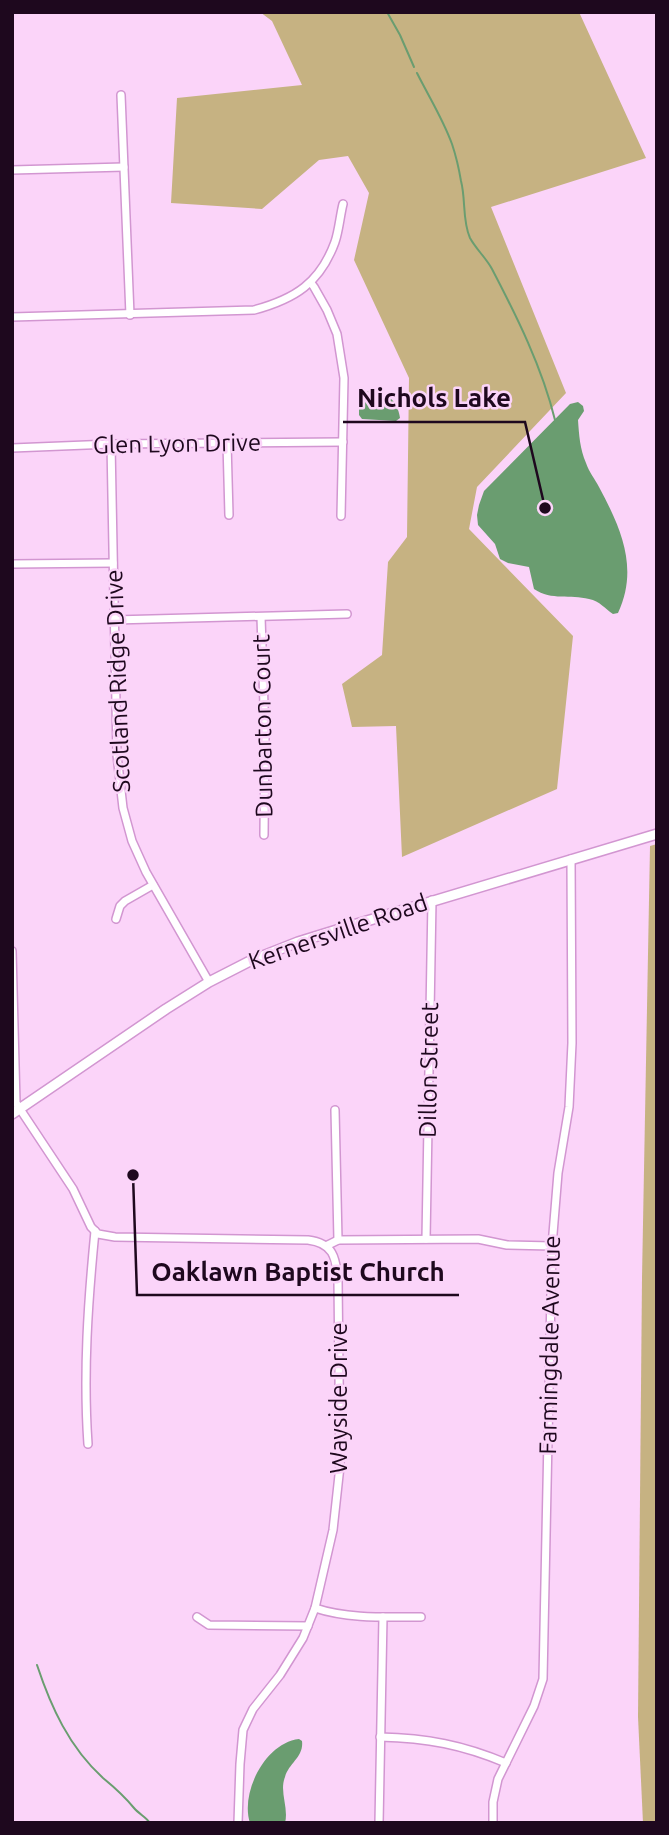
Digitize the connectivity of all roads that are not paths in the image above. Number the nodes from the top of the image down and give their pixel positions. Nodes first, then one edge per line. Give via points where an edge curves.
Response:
1 (121, 95) dead end
2 (124, 167) junction
3 (12, 170) edge
4 (343, 204) dead end
5 (311, 283) junction
6 (130, 315) junction
7 (12, 317) edge
8 (343, 442) junction
9 (227, 443) junction
10 (111, 444) junction
11 (12, 448) edge
12 (229, 515) dead end
13 (341, 516) dead end
14 (113, 563) junction
15 (12, 564) edge
16 (347, 614) dead end
17 (261, 617) junction
18 (114, 620) junction
19 (657, 834) edge
20 (264, 835) dead end
21 (572, 859) junction
22 (153, 885) junction
23 (432, 900) junction
24 (116, 919) dead end
25 (12, 951) edge
26 (209, 982) junction
27 (335, 1110) dead end
28 (16, 1112) edge
29 (95, 1231) junction
30 (338, 1240) junction
31 (426, 1240) junction
32 (326, 1246) junction
33 (552, 1247) junction
34 (88, 1444) dead end
35 (315, 1608) junction
36 (197, 1617) dead end
37 (383, 1617) junction
38 (421, 1617) dead end
39 (308, 1626) junction
40 (380, 1737) junction
41 (506, 1763) junction
42 (238, 1823) edge
43 (379, 1823) edge
44 (493, 1823) edge

1 - 2 street
2 - 3 street
2 - 6 street
4 - 5 street via 335,242
5 - 6 street via 277,304 254,310
5 - 8 street via 332,321 340,349
6 - 7 street
8 - 9 street, Glen Lyon Drive
8 - 13 street
9 - 10 street, Glen Lyon Drive
9 - 12 street
10 - 11 street, Glen Lyon Drive
10 - 14 street, Scotland Ridge Drive
14 - 15 street
14 - 18 street, Scotland Ridge Drive
16 - 17 street
17 - 18 street
17 - 20 street, Dunbarton Court
18 - 22 street, Scotland Ridge Drive via 120,790 132,841
19 - 21 main road, Kernersville Road
21 - 23 main road, Kernersville Road
21 - 33 street, Farmingdale Avenue via 569,1107
22 - 24 street via 125,901
22 - 26 street, Scotland Ridge Drive
23 - 26 main road, Kernersville Road via 298,942
23 - 31 street, Dillon Street
25 - 28 street
26 - 28 main road, Kernersville Road
27 - 30 street
28 - 29 street via 73,1189
29 - 32 street via 115,1237 299,1239
29 - 34 street via 85,1373
30 - 31 street
30 - 32 street
31 - 33 street via 478,1239
32 - 35 street, Wayside Drive via 332,1252 338,1280 340,1466 333,1530
33 - 41 street, Farmingdale Avenue via 544,1679
35 - 37 street
35 - 39 street, Wayside Drive
36 - 39 street via 209,1625
37 - 38 street
37 - 40 street
39 - 42 street, Wayside Drive via 243,1730
40 - 41 street via 446,1743
40 - 43 street
41 - 44 street, Farmingdale Avenue via 495,1792

